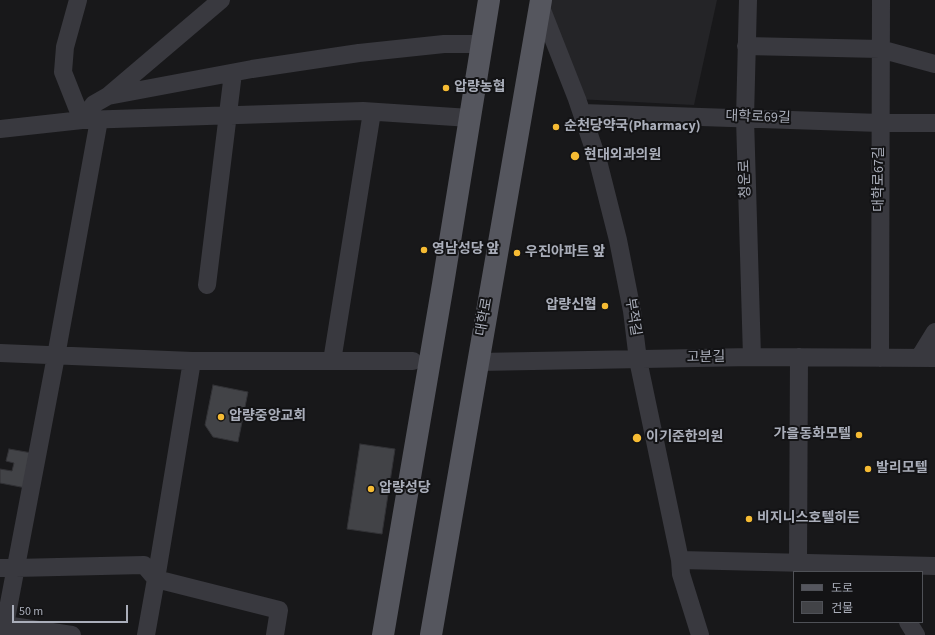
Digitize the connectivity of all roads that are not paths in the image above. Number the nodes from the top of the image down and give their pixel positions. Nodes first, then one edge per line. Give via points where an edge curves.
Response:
1 (78, 0) edge
2 (221, 0) edge
3 (489, 0) edge
4 (748, 0) edge
5 (881, 0) edge
6 (539, 2) edge
7 (483, 44) junction
8 (746, 46) junction
9 (880, 49) junction
10 (935, 64) edge
11 (233, 73) junction
12 (108, 96) junction
13 (372, 112) junction
14 (582, 113) junction
15 (229, 116) junction
16 (470, 118) junction
17 (745, 118) junction
18 (90, 120) junction
19 (880, 123) junction
20 (935, 123) edge
21 (0, 129) edge
22 (207, 285) dead end
23 (935, 332) edge
24 (0, 353) edge
25 (56, 356) junction
26 (752, 357) junction
27 (799, 357) junction
28 (880, 358) junction
29 (927, 358) edge
30 (638, 360) junction
31 (192, 361) junction
32 (332, 361) junction
33 (413, 361) dead end
34 (478, 362) junction
35 (680, 560) junction
36 (798, 563) junction
37 (935, 566) edge
38 (8, 568) edge
39 (877, 568) edge
40 (156, 579) junction
41 (909, 623) edge
42 (4, 630) edge
43 (72, 635) edge
44 (146, 635) edge
45 (276, 635) edge
46 (383, 635) edge
47 (431, 635) edge
48 (700, 635) edge
49 (916, 635) edge

1 - 18 street via 65,47 63,72
2 - 12 street
3 - 7 main road
4 - 8 street, 청운로
5 - 9 street, 대학로67길
6 - 14 street, 부적길
6 - 34 main road, 대학로
7 - 11 street via 444,44
7 - 16 main road
8 - 9 street
8 - 17 street, 청운로
9 - 10 street
9 - 19 street, 대학로67길
11 - 12 street
11 - 15 street
12 - 18 street via 94,104
13 - 15 street
13 - 16 street
13 - 32 street
14 - 17 street, 대학로69길
14 - 30 street, 부적길 via 598,161 618,240 632,311
15 - 18 street
15 - 22 street
16 - 46 main road
17 - 19 street, 대학로69길
17 - 26 street, 청운로
18 - 21 street
18 - 25 street
19 - 20 street, 대학로69길
19 - 28 street, 대학로67길
23 - 29 street
24 - 25 street
25 - 31 street
25 - 38 street
26 - 27 street, 고분길
26 - 30 street, 고분길
27 - 28 street, 고분길
27 - 36 street
28 - 29 street, 고분길
30 - 34 street, 고분길
30 - 35 street, 부적길
31 - 32 street
31 - 40 street
32 - 33 street
34 - 47 main road, 대학로
35 - 36 street
35 - 48 street, 부적길 via 681,574
36 - 39 street
37 - 39 street
38 - 40 street via 144,565
38 - 42 street
40 - 44 street
40 - 45 street via 279,610
41 - 49 street
42 - 43 street

